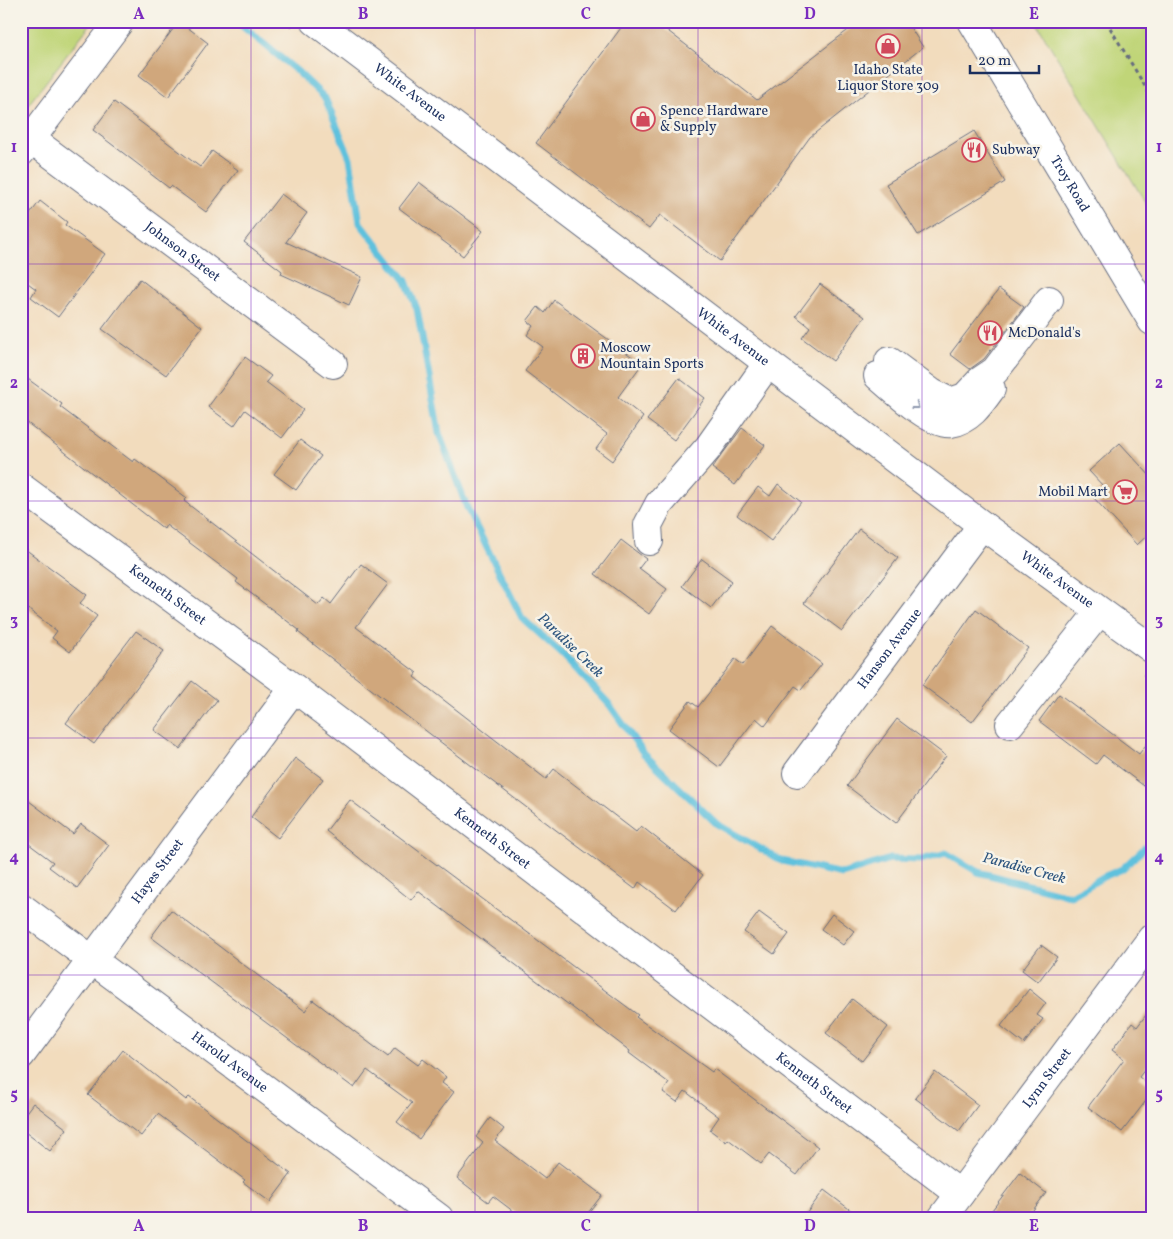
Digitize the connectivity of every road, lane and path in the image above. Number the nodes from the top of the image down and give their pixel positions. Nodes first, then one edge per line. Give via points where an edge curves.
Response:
1 (120, 21) edge
2 (315, 21) edge
3 (972, 21) edge
4 (1106, 21) edge
5 (1152, 98) edge
6 (26, 146) edge
7 (1049, 300) dead end
8 (1152, 321) edge
9 (768, 363) junction
10 (333, 364) dead end
11 (883, 368) dead end
12 (21, 487) edge
13 (982, 525) junction
14 (649, 540) dead end
15 (1099, 612) junction
16 (1152, 649) edge
17 (294, 688) junction
18 (1010, 724) dead end
19 (797, 773) dead end
20 (21, 907) edge
21 (1152, 938) edge
22 (92, 961) junction
23 (21, 1055) edge
24 (960, 1194) junction
25 (439, 1218) edge
26 (942, 1218) edge

1 - 6 street
2 - 9 street, White Avenue
3 - 8 street, Troy Road
4 - 5 path
6 - 10 street, Johnson Street
11 -> 7 street via 932,418 949,424 966,417 980,404 993,386 995,371
9 - 13 street, White Avenue
9 - 14 street via 708,448 659,504 648,525
12 - 17 street, Kenneth Street
13 - 15 street, White Avenue
13 - 19 street, Hanson Avenue
15 - 16 street, White Avenue
15 - 18 street
17 - 22 street, Hayes Street
17 - 24 street, Kenneth Street
20 - 22 street, Harold Avenue
21 - 24 street, Lynn Street
22 - 23 street, Hayes Street
22 - 25 street, Harold Avenue
24 - 26 street, Lynn Street

